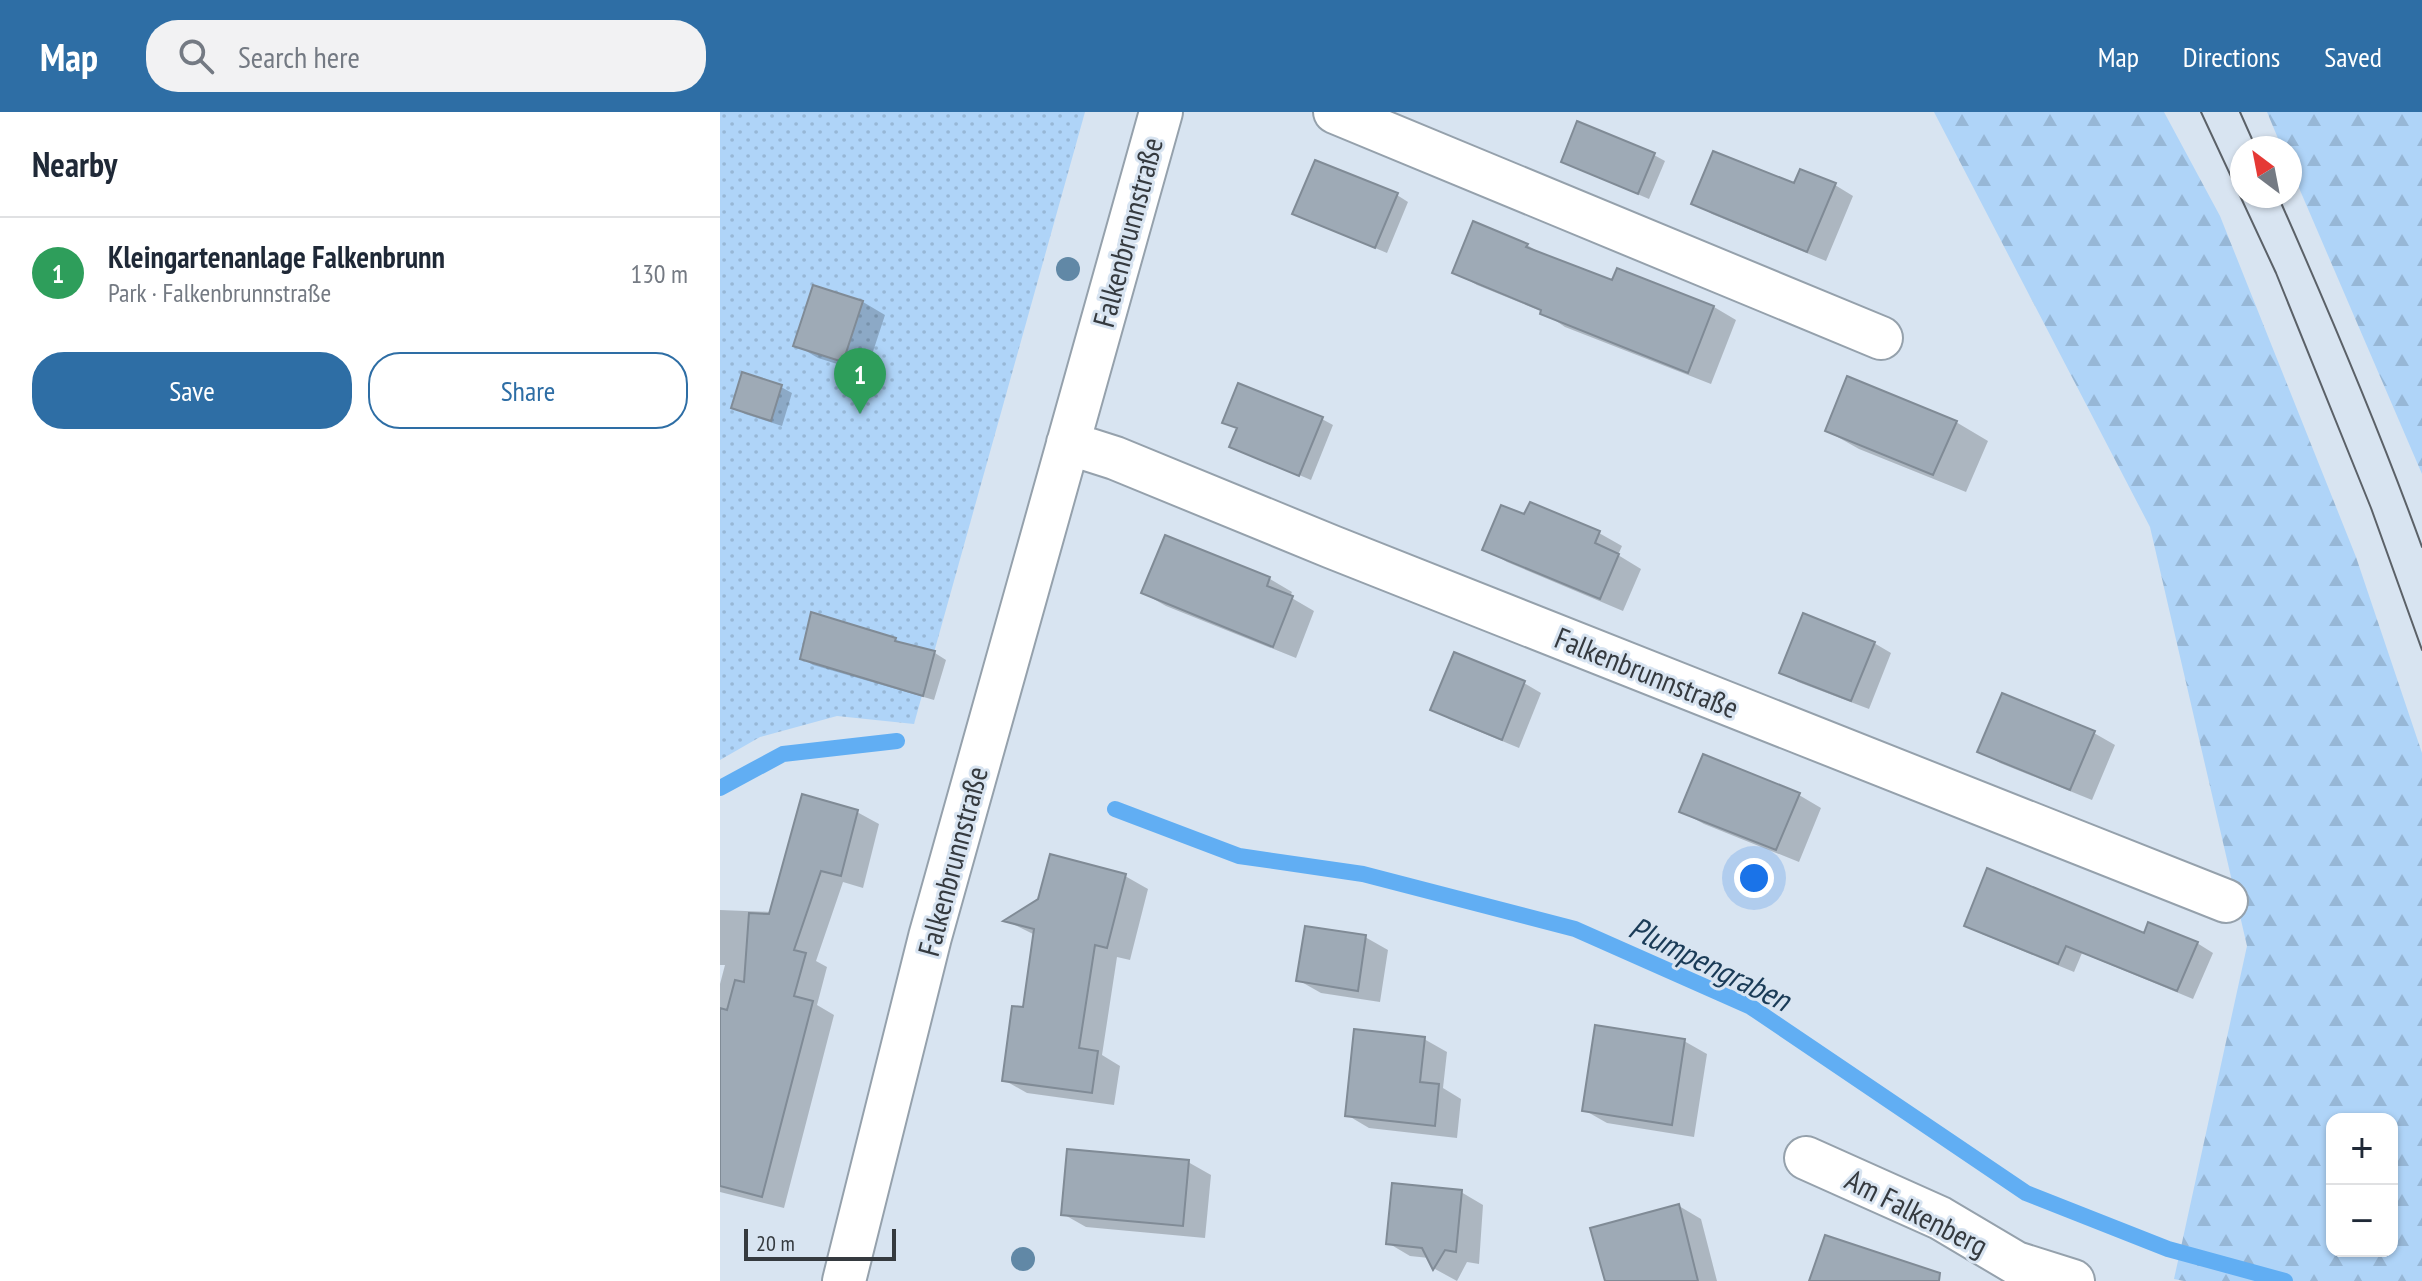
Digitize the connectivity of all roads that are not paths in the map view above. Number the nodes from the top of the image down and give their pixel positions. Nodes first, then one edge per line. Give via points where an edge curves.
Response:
1 (1161, 112) edge
2 (1335, 112) edge
3 (1881, 338) dead end
4 (1068, 443) junction
5 (2226, 901) dead end
6 (1806, 1158) dead end
7 (844, 1281) edge
8 (2073, 1281) edge

1 - 4 street, Falkenbrunnstraße
2 - 3 street
4 - 5 street, Falkenbrunnstraße
4 - 7 street, Falkenbrunnstraße via 930,937
6 - 8 street, Am Falkenberg via 1940,1218 2016,1263

